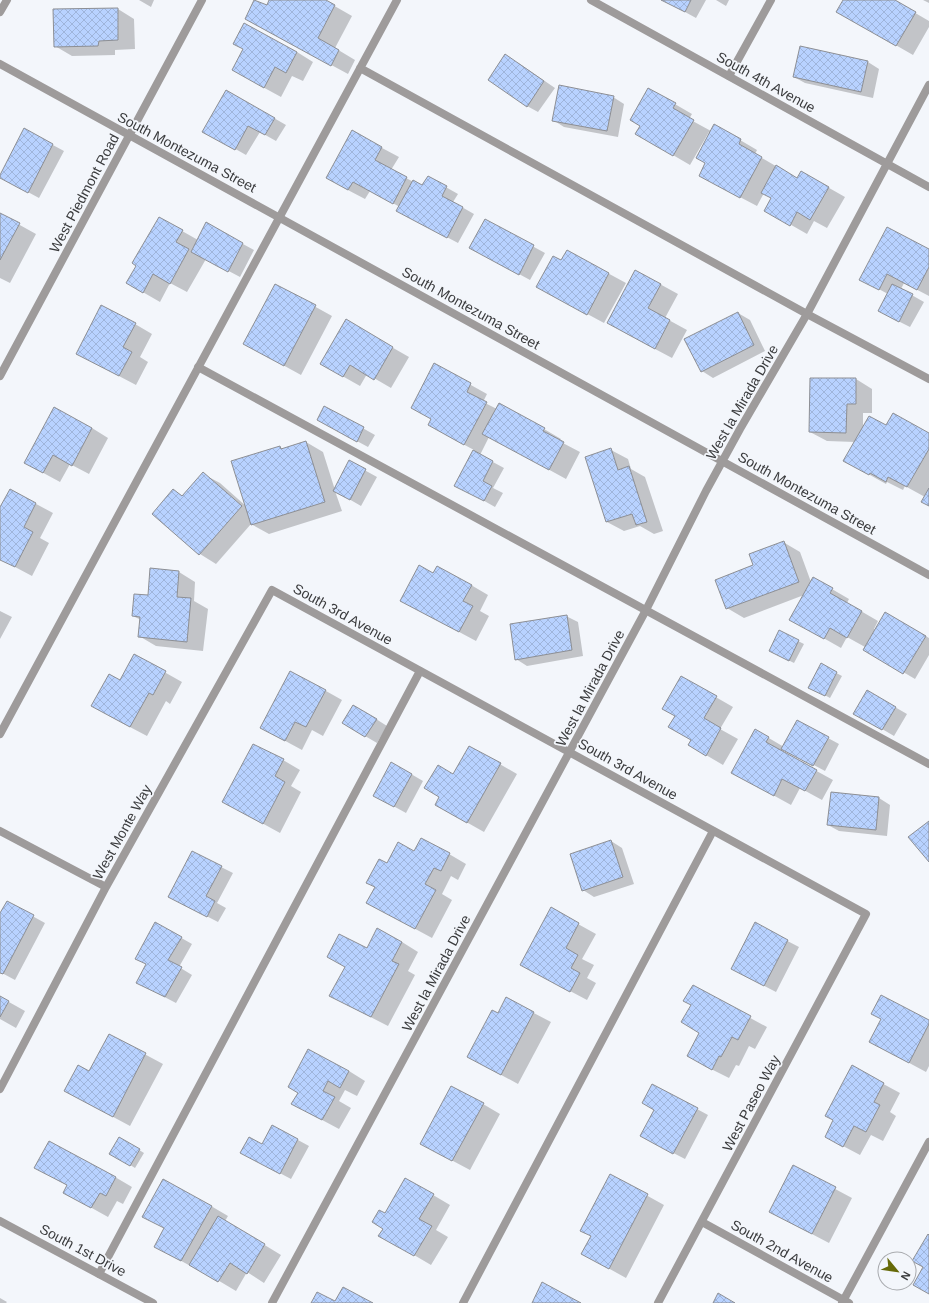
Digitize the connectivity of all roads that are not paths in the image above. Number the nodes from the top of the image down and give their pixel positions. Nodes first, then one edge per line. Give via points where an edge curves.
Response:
1 (7, 0) edge
2 (202, 0) edge
3 (397, 0) edge
4 (591, 0) edge
5 (771, 0) edge
6 (0, 12) edge
7 (0, 64) edge
8 (360, 68) junction
9 (729, 76) junction
10 (929, 85) edge
11 (129, 136) junction
12 (886, 164) junction
13 (929, 187) edge
14 (280, 217) junction
15 (807, 314) junction
16 (198, 367) junction
17 (0, 376) edge
18 (929, 379) edge
19 (722, 462) junction
20 (929, 575) edge
21 (272, 590) joint
22 (646, 610) junction
23 (420, 671) junction
24 (0, 734) edge
25 (570, 752) junction
26 (929, 764) edge
27 (0, 831) edge
28 (713, 831) junction
29 (106, 887) junction
30 (866, 914) joint
31 (0, 1089) edge
32 (929, 1142) edge
33 (0, 1221) edge
34 (702, 1222) junction
35 (98, 1274) junction
36 (845, 1302) edge
37 (153, 1303) edge
38 (272, 1303) edge
39 (463, 1303) edge
40 (658, 1303) edge

1 - 6 street
2 - 11 street, West Piedmont Road
3 - 8 street
4 - 9 street, South 4th Avenue
5 - 9 street
7 - 11 street, South Montezuma Street
8 - 14 street
8 - 15 street
9 - 12 street, South 4th Avenue
10 - 12 street, West la Mirada Drive
11 - 14 street, South Montezuma Street
11 - 17 street, West Piedmont Road
12 - 13 street, South 4th Avenue
12 - 15 street, West la Mirada Drive
14 - 16 street
14 - 19 street, South Montezuma Street
15 - 18 street
15 - 19 street, West la Mirada Drive
16 - 22 street
16 - 24 street
19 - 20 street, South Montezuma Street
19 - 22 street, West la Mirada Drive
21 - 23 street, South 3rd Avenue
21 - 29 street, West Monte Way
22 - 25 street, West la Mirada Drive
22 - 26 street
23 - 25 street, South 3rd Avenue
23 - 35 street
25 - 28 street, South 3rd Avenue
25 - 38 street, West la Mirada Drive
27 - 29 street
28 - 30 street, South 3rd Avenue
28 - 39 street
29 - 31 street, West Monte Way
30 - 34 street, West Paseo Way
32 - 36 street
33 - 35 street, South 1st Drive
34 - 36 street, South 2nd Avenue
34 - 40 street, West Paseo Way
35 - 37 street, South 1st Drive

